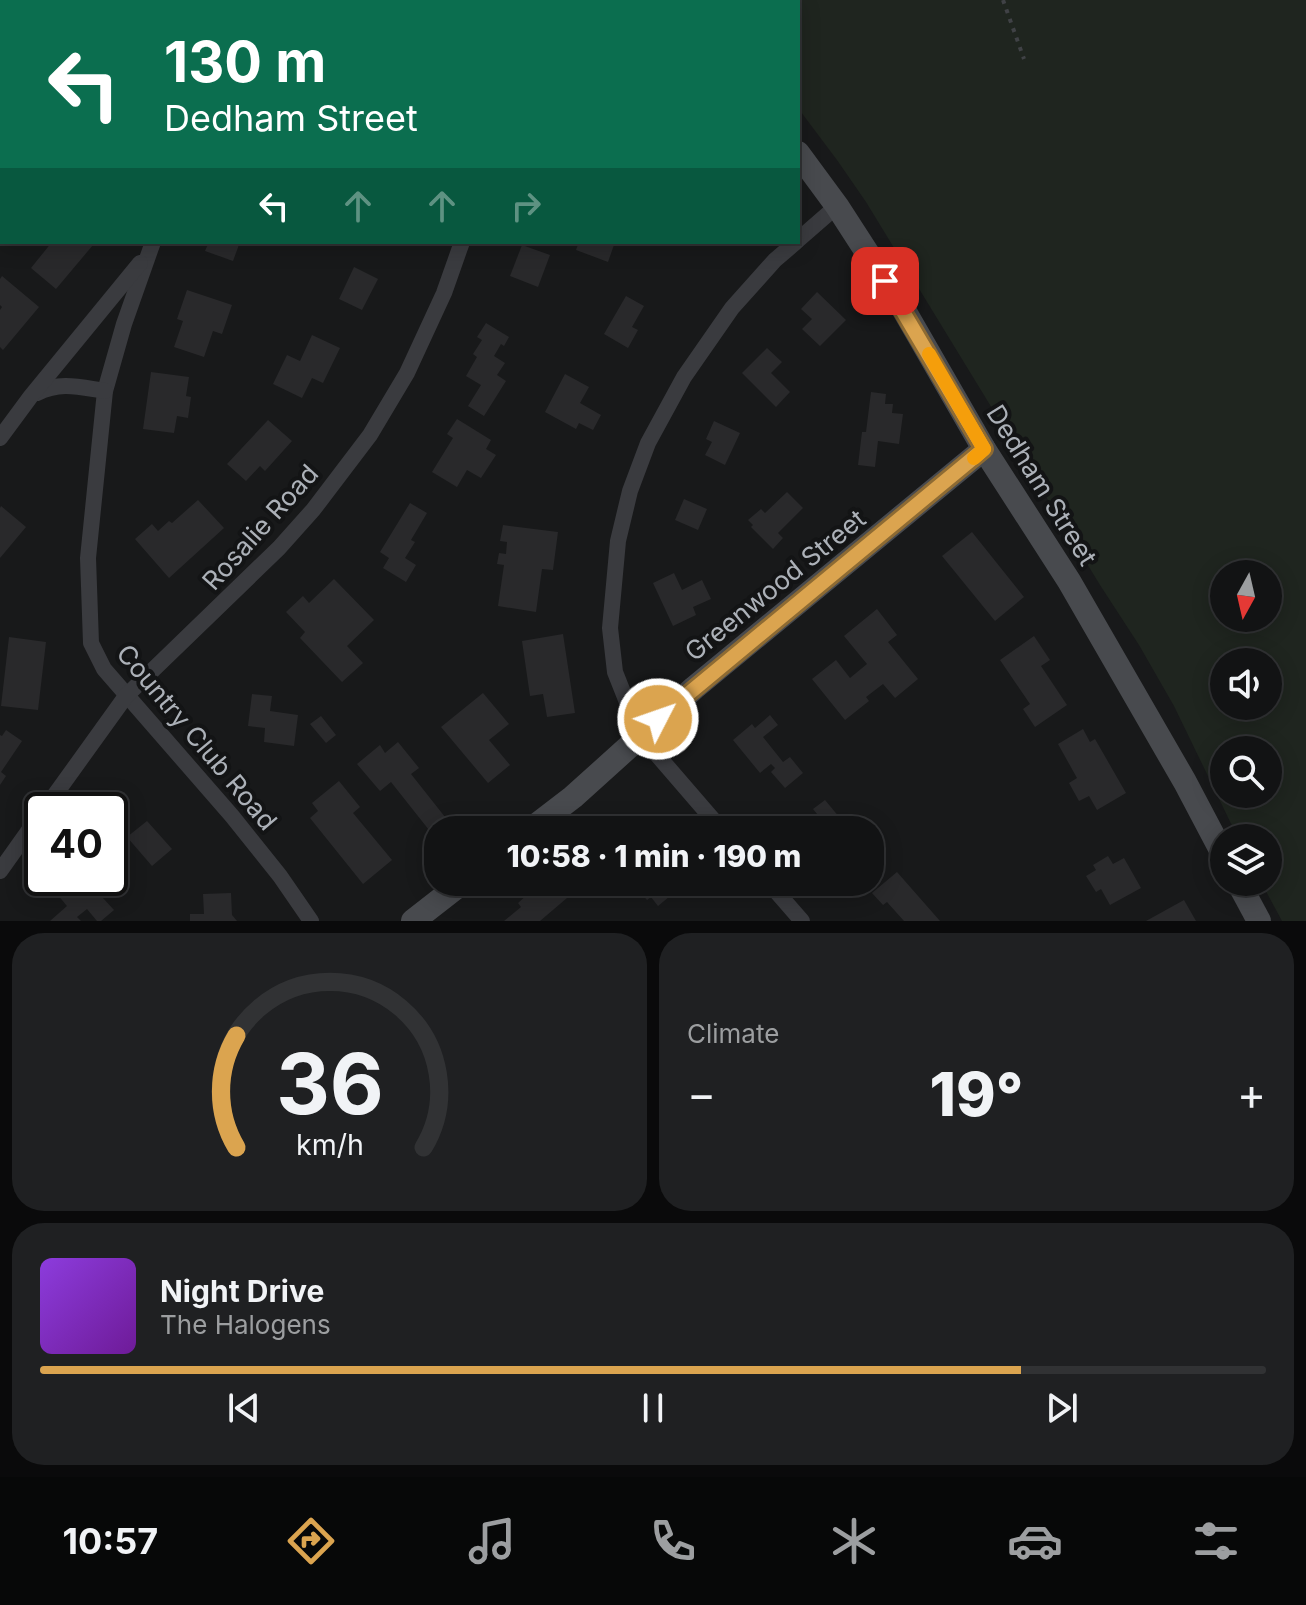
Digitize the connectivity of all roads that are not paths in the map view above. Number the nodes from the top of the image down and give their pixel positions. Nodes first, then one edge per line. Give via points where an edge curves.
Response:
1 (800, 156) edge
2 (837, 206) junction
3 (800, 238) edge
4 (461, 244) edge
5 (794, 244) edge
6 (151, 247) edge
7 (105, 391) junction
8 (31, 396) junction
9 (0, 438) edge
10 (984, 449) junction
11 (126, 696) junction
12 (640, 735) junction
13 (57, 792) edge
14 (548, 816) edge
15 (710, 816) edge
16 (1210, 829) edge
17 (24, 838) edge
18 (0, 871) edge
19 (445, 896) edge
20 (780, 896) edge
21 (1246, 896) edge
22 (311, 921) edge
23 (413, 921) edge
24 (802, 921) edge
25 (1259, 921) edge

1 - 2 main road, Dedham Street
2 - 3 street
2 - 10 main road, Dedham Street
4 - 11 street, Rosalie Road via 407,373 370,435 279,548
5 - 12 street via 732,308 684,377 648,443 630,491 618,541 610,628 615,672
6 - 7 street, Country Club Road
6 - 8 street
7 - 8 street via 51,386
7 - 11 street, Country Club Road via 88,558 91,643
8 - 9 street
10 - 12 main road, Greenwood Street
10 - 16 main road, Dedham Street via 1069,581
11 - 13 street, Rosalie Road
11 - 22 street, Country Club Road via 232,816
12 - 14 main road, Greenwood Street
12 - 15 street
17 - 18 street, Rosalie Road
19 - 23 main road
20 - 24 street
21 - 25 main road

